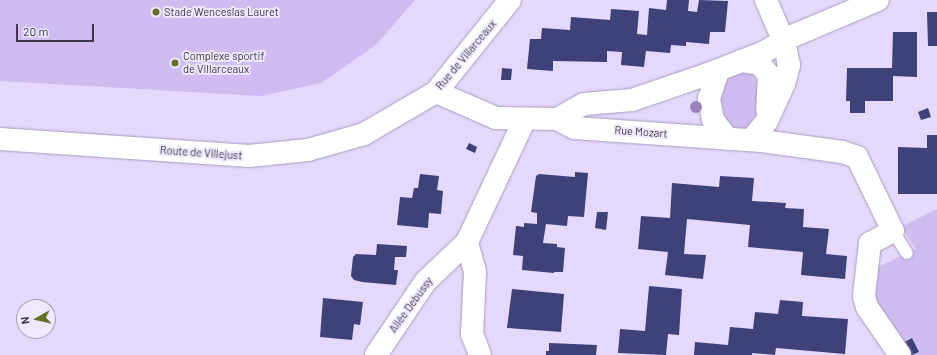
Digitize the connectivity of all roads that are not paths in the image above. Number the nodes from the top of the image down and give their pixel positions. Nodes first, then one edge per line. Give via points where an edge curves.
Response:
1 (510, 0) edge
2 (766, 0) edge
3 (878, 0) edge
4 (784, 42) junction
5 (741, 61) junction
6 (718, 71) junction
7 (436, 92) junction
8 (395, 117) joint
9 (525, 119) junction
10 (557, 119) junction
11 (767, 121) junction
12 (0, 139) edge
13 (728, 139) junction
14 (751, 140) junction
15 (894, 231) junction
16 (467, 242) junction
17 (907, 253) dead end
18 (376, 355) edge
19 (480, 355) edge
20 (900, 355) edge

1 - 7 street, Rue de Villarceaux
2 - 4 street
3 - 4 street, Rue Mozart
4 - 5 street, Rue Mozart
4 - 11 street via 789,65 784,84
5 - 6 street, Rue Mozart
5 - 11 street via 760,64 769,75
6 - 10 street, Rue Mozart via 632,100 584,104
6 - 13 street via 709,99 712,120
7 - 8 street, Rue de Villarceaux
7 - 9 street, Rue Mozart via 496,118
8 - 12 street, Route de Villejust via 364,134 308,150 249,156
9 - 10 street, Rue Mozart
9 - 16 street, Allée Debussy
10 - 13 street, Rue Mozart via 575,128
11 - 14 street
13 - 14 street, Rue Mozart
14 - 15 street, Rue Mozart via 842,152 857,157
15 - 17 lane
15 - 20 street via 870,243 864,296 867,307
16 - 18 street, Allée Debussy via 426,281
16 - 19 street via 475,271 472,334

